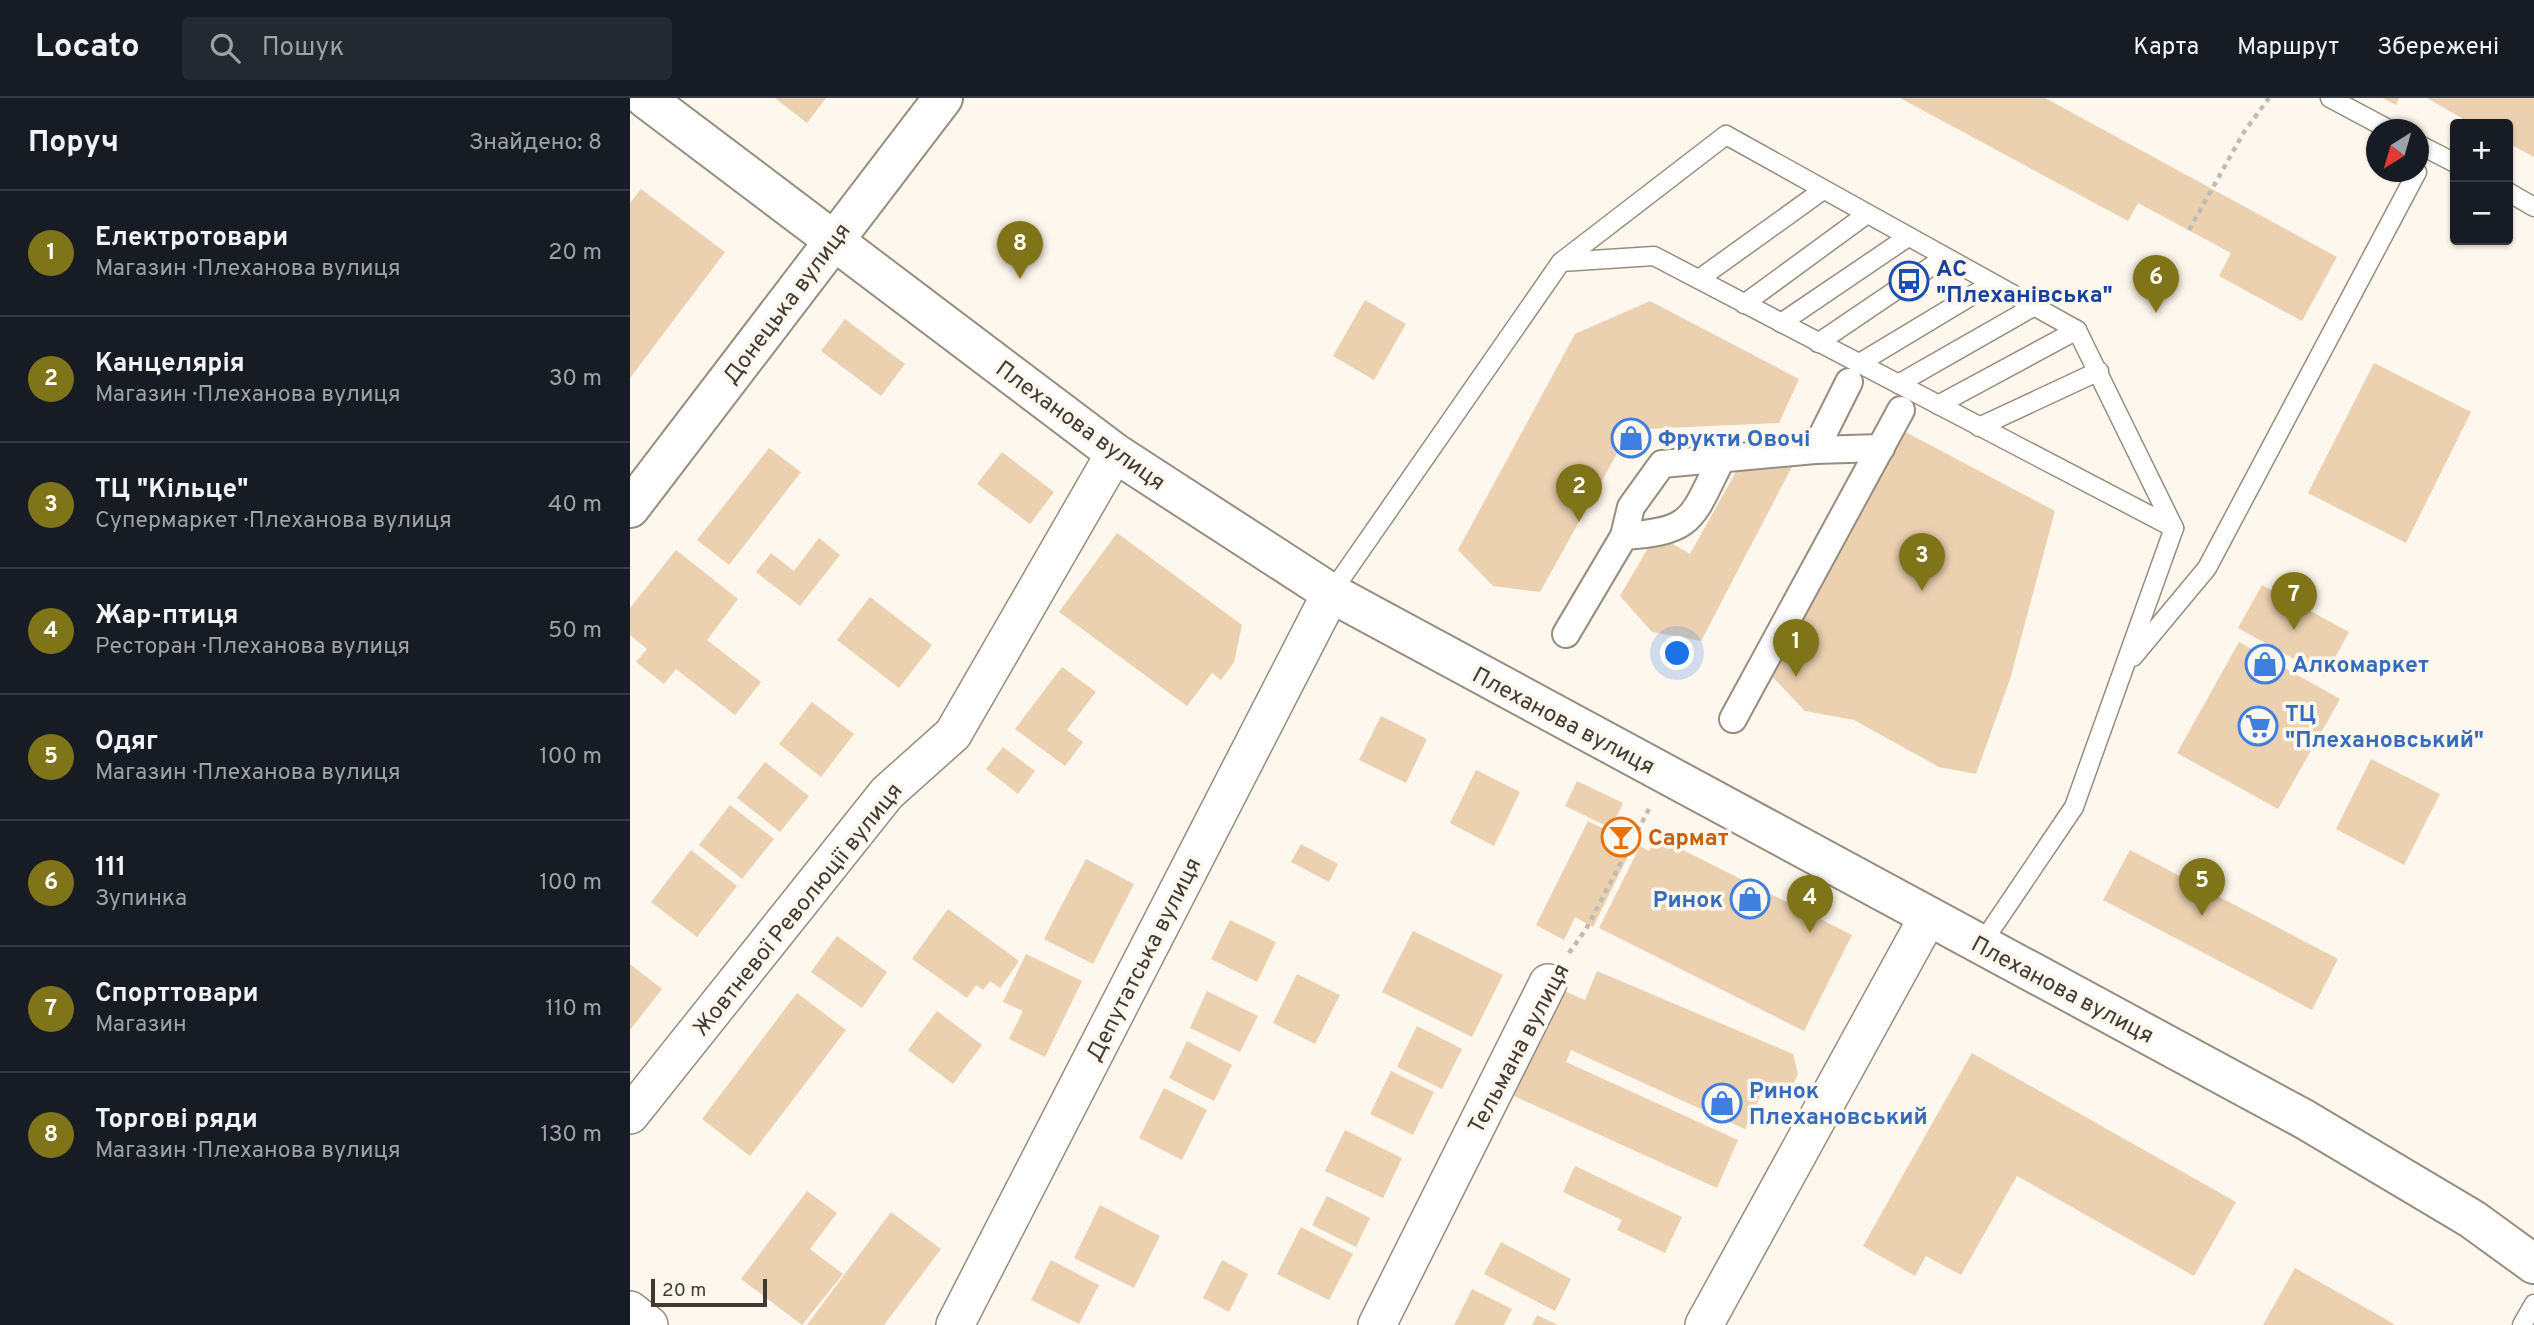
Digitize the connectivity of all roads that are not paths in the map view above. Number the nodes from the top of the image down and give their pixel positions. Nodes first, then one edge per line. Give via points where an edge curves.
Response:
1 (645, 98) edge
2 (943, 98) edge
3 (2330, 98) edge
4 (2369, 119) edge
5 (2429, 150) edge
6 (2450, 160) edge
7 (2412, 182) edge
8 (1824, 190) junction
9 (2513, 195) edge
10 (2534, 207) edge
11 (1867, 214) junction
12 (1908, 237) junction
13 (833, 241) junction
14 (1945, 257) junction
15 (1561, 262) junction
16 (1699, 279) junction
17 (1991, 284) junction
18 (1744, 304) junction
19 (2033, 307) junction
20 (1781, 323) junction
21 (2077, 330) junction
22 (1818, 343) junction
23 (2099, 371) junction
24 (1854, 373) junction
25 (1898, 384) junction
26 (1938, 405) junction
27 (1901, 410) dead end
28 (1979, 427) junction
29 (1881, 448) junction
30 (1815, 450) junction
31 (1115, 453) junction
32 (1723, 458) junction
33 (630, 508) edge
34 (2174, 528) junction
35 (1624, 536) junction
36 (1331, 593) junction
37 (1566, 634) dead end
38 (2124, 667) junction
39 (1733, 719) dead end
40 (1928, 917) junction
41 (1980, 946) junction
42 (1548, 983) road end
43 (630, 1115) edge
44 (2534, 1264) edge
45 (2534, 1304) edge
46 (630, 1310) edge
47 (649, 1325) edge
48 (955, 1325) edge
49 (1377, 1325) edge
50 (1704, 1325) edge
51 (2522, 1325) edge

1 - 13 street, Плеханова вулиця
2 - 13 street, Донецька вулиця
3 - 4 lane
5 - 6 lane
7 - 38 lane via 2207,568
8 - 11 lane
8 - 15 lane via 1726,135
8 - 16 lane
9 - 10 lane
11 - 12 lane
11 - 18 lane
12 - 14 lane
12 - 20 lane
13 - 31 street, Плеханова вулиця
13 - 33 street, Донецька вулиця
14 - 17 lane
14 - 22 lane
15 - 16 lane via 1654,256
15 - 36 lane
16 - 18 lane
17 - 19 lane
17 - 24 lane
18 - 20 lane
19 - 21 lane
19 - 25 lane
20 - 22 lane
21 - 23 lane
21 - 26 lane
22 - 24 lane
23 - 28 lane
23 - 34 lane
24 - 25 lane
24 - 30 street
25 - 26 lane
26 - 28 lane
27 - 29 street
28 - 34 lane
29 - 30 street
29 - 39 street
30 - 32 street
31 - 36 street, Плеханова вулиця
31 - 43 street, Жовтневої Революції вулиця via 953,734 887,793
32 - 35 street via 1691,519 1664,533
32 - 35 street via 1661,464 1632,507
34 - 38 lane
35 - 37 street
36 - 40 street, Плеханова вулиця
36 - 48 street, Депутатська вулиця
38 - 41 lane via 2074,807
40 - 41 street, Плеханова вулиця
40 - 50 street
41 - 44 street, Плеханова вулиця via 2304,1119 2472,1219
42 - 49 street, Тельмана вулиця
45 - 51 lane
46 - 47 street

